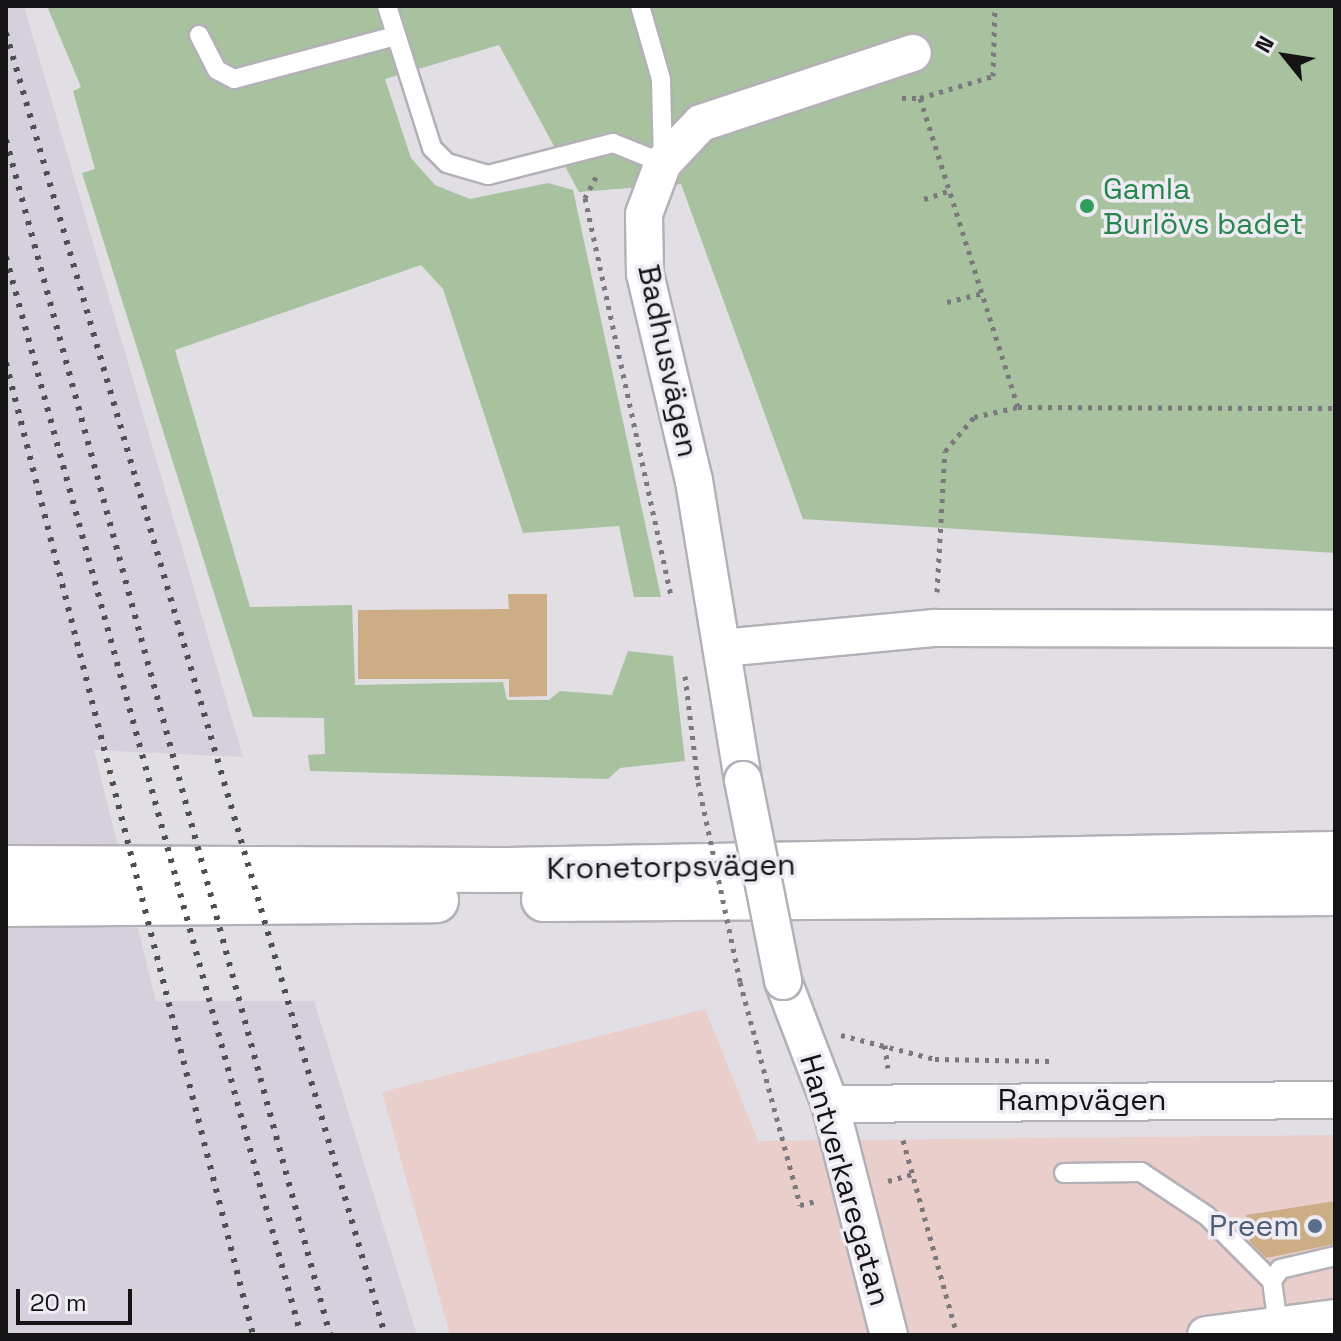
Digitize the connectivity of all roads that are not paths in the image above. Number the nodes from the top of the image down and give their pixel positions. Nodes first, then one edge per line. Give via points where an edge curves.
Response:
1 (387, 6) edge
2 (640, 6) edge
3 (199, 35) dead end
4 (396, 36) junction
5 (913, 53) dead end
6 (663, 163) junction
7 (1335, 629) edge
8 (722, 648) junction
9 (743, 780) joint
10 (1335, 854) edge
11 (6, 868) edge
12 (1335, 893) edge
13 (6, 904) edge
14 (1335, 1100) edge
15 (830, 1104) junction
16 (1064, 1173) dead end
17 (1335, 1256) edge
18 (1272, 1281) junction
19 (1335, 1318) edge
20 (1278, 1326) junction
21 (889, 1335) edge
22 (1206, 1335) edge

1 - 4 lane
2 - 6 lane via 661,79
3 - 4 lane via 217,70 234,79
4 - 6 lane via 432,148 447,163 488,175 613,143
5 - 6 street, Badhusvägen via 740,104 701,123
6 - 8 street, Badhusvägen via 644,214 645,274 694,481
7 - 8 street via 935,628
8 - 9 street, Badhusvägen
9 - 15 street, Hantverkaregatan, bridge via 783,981
10 - 11 main road, Kronetorpsvägen via 508,870
12 - 13 main road, Kronetorpsvägen
14 - 15 street, Rampvägen
15 - 21 street, Hantverkaregatan
16 - 18 lane via 1141,1172 1207,1216
17 - 18 lane via 1280,1269
18 - 20 lane
19 - 20 street
20 - 22 street

